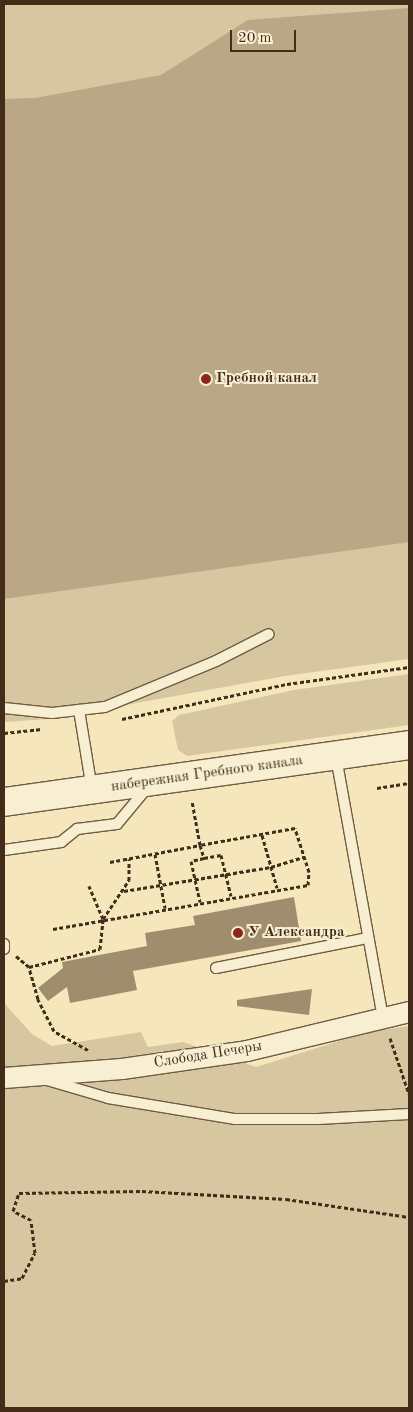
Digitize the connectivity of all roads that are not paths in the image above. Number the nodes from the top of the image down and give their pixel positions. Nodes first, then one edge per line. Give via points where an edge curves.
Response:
1 (269, 634) dead end
2 (4, 708) edge
3 (79, 710) junction
4 (409, 745) edge
5 (336, 755) junction
6 (152, 782) junction
7 (92, 790) junction
8 (4, 802) edge
9 (4, 850) edge
10 (368, 938) junction
11 (4, 944) edge
12 (4, 949) edge
13 (216, 968) dead end
14 (409, 1012) edge
15 (382, 1017) junction
16 (33, 1076) junction
17 (4, 1078) edge
18 (409, 1114) edge

1 - 3 lane via 216,661 105,707
2 - 3 lane via 52,713
3 - 7 lane
4 - 5 street, набережная Гребного канала
5 - 6 street, набережная Гребного канала
5 - 10 lane
6 - 7 street, набережная Гребного канала
6 - 9 lane via 117,824 77,829 61,842
7 - 8 street, набережная Гребного канала
10 - 13 lane
10 - 15 lane
11 - 12 lane
14 - 15 street, Слобода Печеры
15 - 16 street, Слобода Печеры via 247,1051 122,1069
16 - 17 street, Слобода Печеры
16 - 18 lane via 108,1098 235,1119

